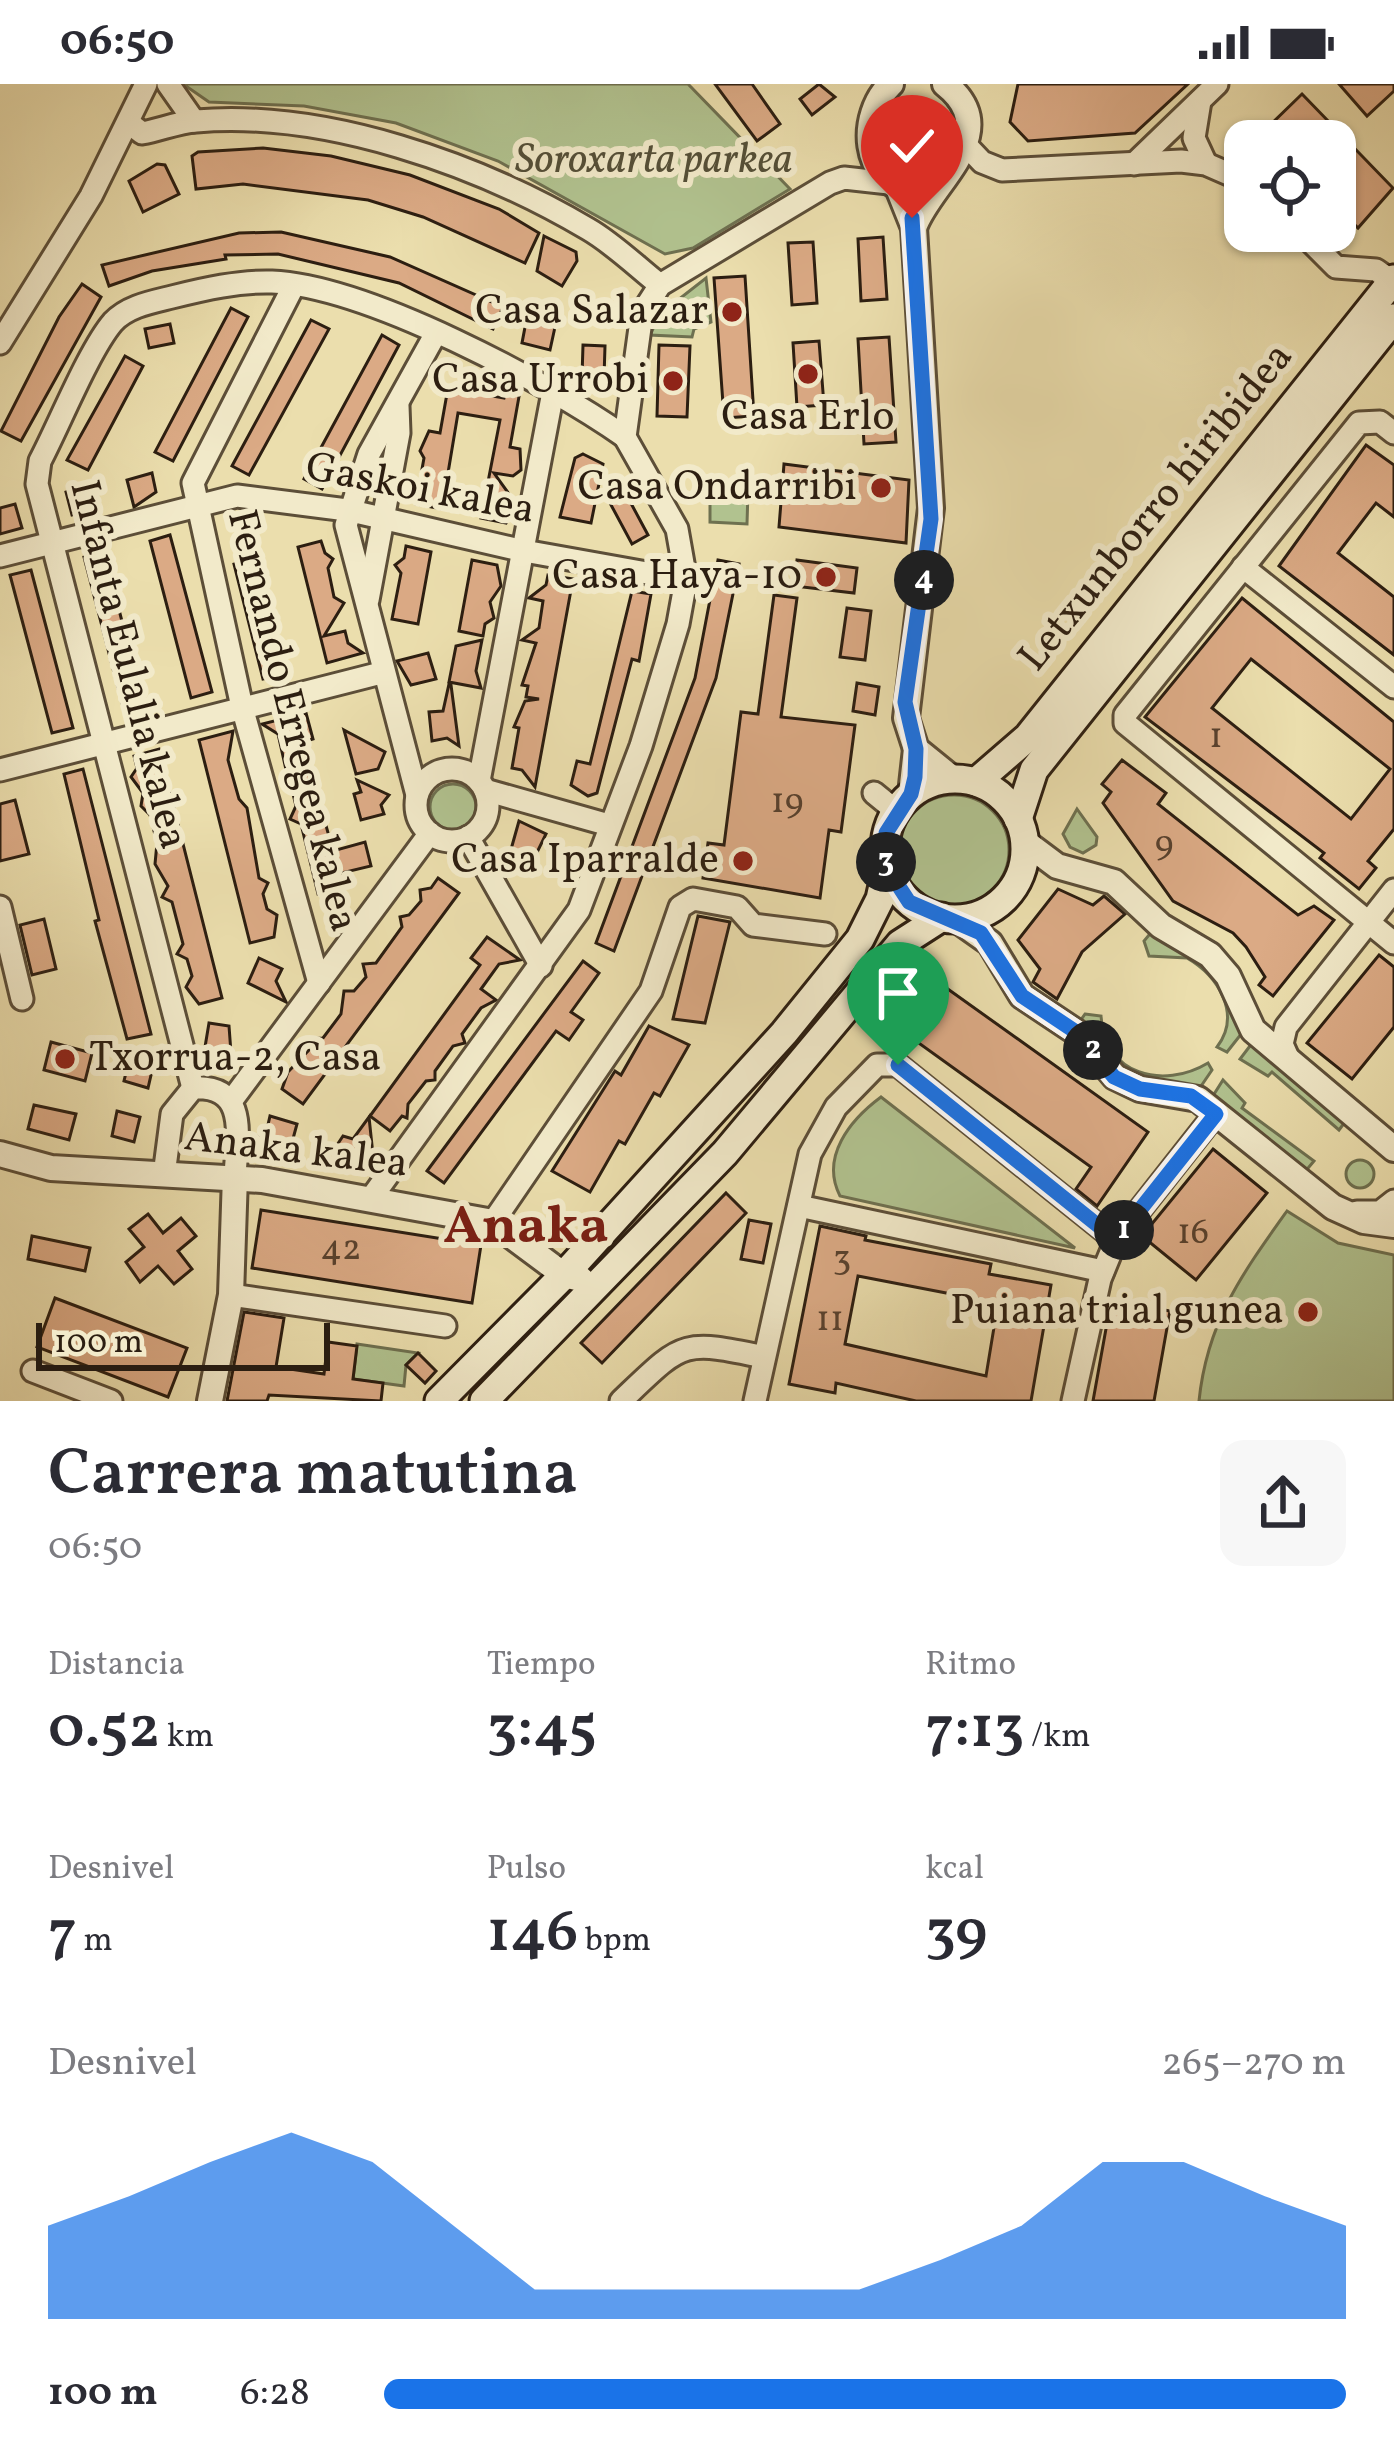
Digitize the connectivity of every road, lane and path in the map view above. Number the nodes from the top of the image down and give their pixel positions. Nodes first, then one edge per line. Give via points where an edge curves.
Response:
1 (891, 84) edge
2 (945, 84) edge
3 (972, 84) edge
4 (173, 92) edge
5 (1209, 92) edge
6 (875, 96) edge
7 (138, 103) edge
8 (194, 121) junction
9 (964, 130) junction
10 (870, 142) junction
11 (1134, 164) junction
12 (1206, 164) junction
13 (1224, 172) edge
14 (844, 178) junction
15 (894, 186) junction
16 (938, 188) junction
17 (914, 228) junction
18 (1321, 252) edge
19 (1393, 280) edge
20 (660, 285) junction
21 (293, 287) junction
22 (1394, 318) edge
23 (436, 333) junction
24 (0, 344) edge
25 (553, 392) junction
26 (398, 405) junction
27 (1394, 433) edge
28 (625, 436) junction
29 (195, 509) junction
30 (347, 510) junction
31 (384, 518) junction
32 (52, 543) junction
33 (524, 551) junction
34 (0, 556) edge
35 (1243, 567) junction
36 (686, 580) junction
37 (366, 610) junction
38 (381, 673) junction
39 (1394, 687) edge
40 (242, 707) junction
41 (104, 741) junction
42 (916, 749) junction
43 (0, 770) edge
44 (965, 781) junction
45 (482, 786) junction
46 (417, 795) junction
47 (893, 799) junction
48 (609, 826) junction
49 (1022, 831) junction
50 (430, 833) junction
51 (468, 837) junction
52 (887, 868) junction
53 (1394, 890) edge
54 (0, 907) edge
55 (949, 918) junction
56 (1368, 922) junction
57 (825, 934) dead end
58 (1394, 943) edge
59 (542, 967) junction
60 (319, 982) junction
61 (22, 999) dead end
62 (1286, 1027) junction
63 (1252, 1030) junction
64 (1289, 1060) junction
65 (202, 1088) junction
66 (232, 1100) junction
67 (1216, 1114) junction
68 (1394, 1149) edge
69 (0, 1154) edge
70 (164, 1174) junction
71 (235, 1176) junction
72 (371, 1197) junction
73 (1394, 1201) edge
74 (799, 1206) junction
75 (1333, 1207) junction
76 (493, 1222) junction
77 (1394, 1225) edge
78 (1116, 1240) junction
79 (1103, 1271) junction
80 (564, 1275) junction
81 (601, 1284) junction
82 (231, 1294) junction
83 (445, 1326) dead end
84 (764, 1357) junction
85 (33, 1372) dead end
86 (111, 1401) edge
87 (210, 1401) edge
88 (440, 1401) edge
89 (484, 1401) edge
90 (621, 1401) edge
91 (755, 1401) edge
92 (1072, 1401) edge

1 - 6 street
2 - 9 street via 958,97
3 - 9 street
4 - 7 street
4 - 8 street
5 - 11 street
5 - 12 street via 1194,138
6 - 10 street
7 - 8 street via 142,133
7 - 24 street via 92,196
8 - 20 street via 359,136 477,171 592,231
9 - 11 street via 982,162 1002,170
9 - 16 street via 957,168
10 - 14 street
10 - 15 street via 875,167
11 - 12 street
12 - 13 street
14 - 15 street
14 - 20 street
15 - 16 street
15 - 17 street
16 - 17 street
17 - 42 street via 931,508 905,702
18 - 19 street via 1336,267
19 - 44 main road, Letxunborro hiribidea via 1028,737
20 - 28 street via 633,348
21 - 23 street, Infanta Eulalia kalea
21 - 29 street, Fernando Erregea kalea via 193,483
21 - 32 street, Infanta Eulalia kalea via 205,289 137,306 114,322 40,461 37,484
22 - 49 main road, Letxunborro hiribidea via 1034,770
23 - 25 street, Infanta Eulalia kalea
23 - 26 street
25 - 28 street, Infanta Eulalia kalea
25 - 33 street
26 - 30 street
26 - 31 street
27 - 35 street via 1380,422 1359,423
28 - 36 street via 677,529
29 - 30 street, Gaskoi kalea via 237,496
29 - 32 street, Gaskoi kalea
29 - 40 street, Fernando Erregea kalea
30 - 31 street, Gaskoi kalea
30 - 37 street
31 - 33 street, Gaskoi kalea
31 - 37 street
32 - 34 street, Gaskoi kalea
32 - 41 street, Infanta Eulalia kalea
33 - 36 street, Gaskoi kalea
33 - 45 street
35 - 39 street
35 - 56 street via 1125,715 1132,733
36 - 48 street via 641,746
37 - 38 street
38 - 40 street
38 - 46 street
40 - 41 street
40 - 60 street, Fernando Erregea kalea
41 - 43 street
41 - 65 street, Infanta Eulalia kalea
42 - 44 street
42 - 47 street
44 - 47 main road
44 - 49 main road via 996,793
45 - 46 street via 452,769 424,782
45 - 48 street
45 - 51 street via 486,817
46 - 50 street via 419,822
47 - 52 main road
48 - 59 street via 579,910
49 - 55 main road via 1016,884 1002,901
49 - 63 street via 1057,866 1114,882 1160,926 1210,955
50 - 51 street via 447,841
50 - 60 street
51 - 59 street
52 - 55 main road via 909,902
52 - 80 main road via 874,914 851,951
53 - 56 street
54 - 61 street
55 - 67 street via 991,943 1022,996 1079,1034 1114,1077 1191,1096
55 - 81 main road via 900,944 725,1153
56 - 58 street
56 - 62 street
57 - 76 street via 753,926 737,907 693,899 680,907 650,992
59 - 72 street
60 - 66 street
62 - 63 street
62 - 64 street
63 - 64 street
64 - 68 street
65 - 66 street
65 - 70 street via 172,1114
66 - 71 street
67 - 75 street
67 - 78 street
69 - 70 street, Anaka kalea via 51,1168
70 - 71 street, Anaka kalea
71 - 72 street, Anaka kalea
71 - 82 street
72 - 76 street, Anaka kalea
73 - 75 street via 1379,1212
74 - 78 street via 810,1154 836,1107 877,1064 898,1065
74 - 79 street
74 - 84 street
75 - 77 street
76 - 80 street, Anaka kalea
78 - 79 street
79 - 92 street
80 - 81 street
80 - 88 main road
81 - 89 main road
82 - 83 street
82 - 87 street
84 - 90 street via 700,1343 680,1348
84 - 91 street
85 - 86 street

